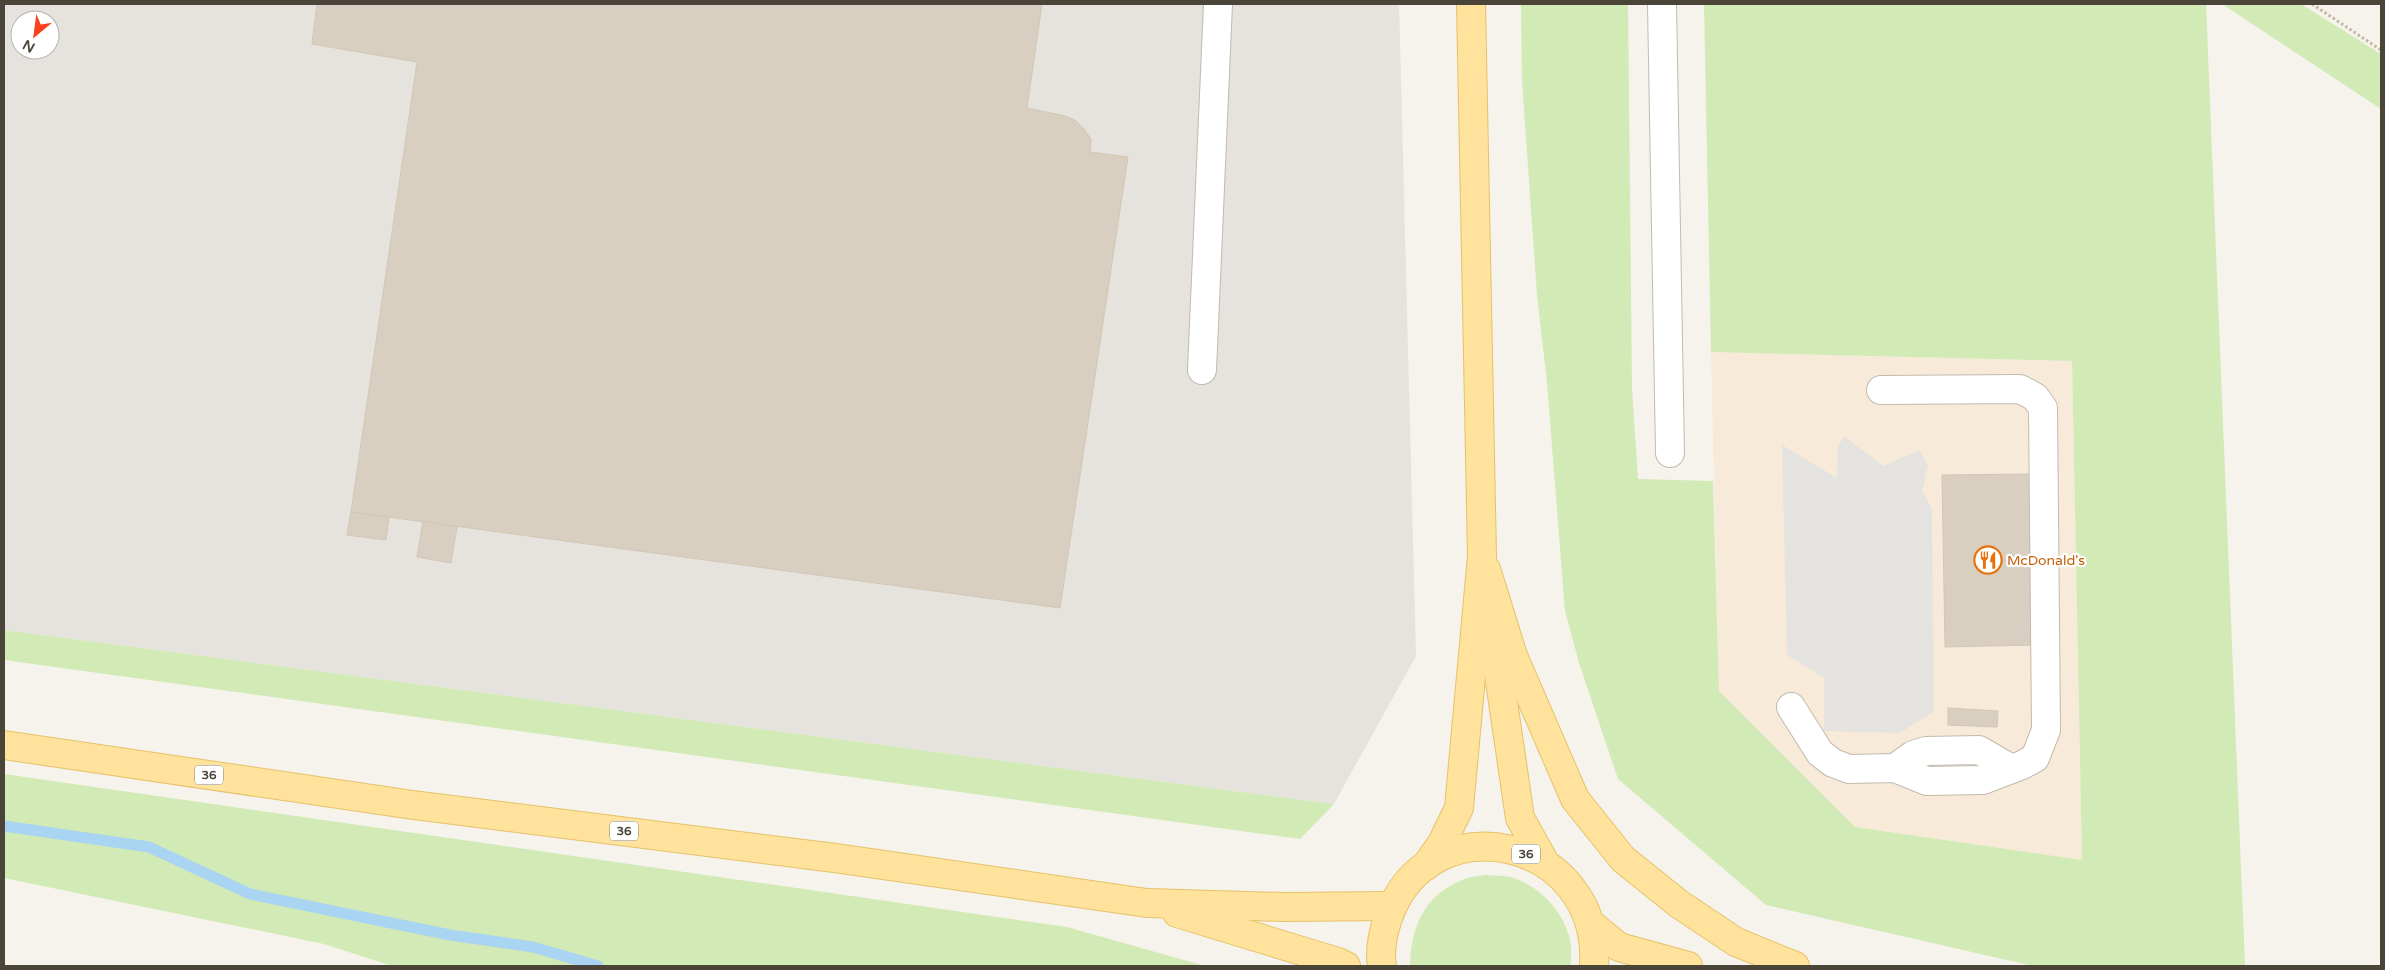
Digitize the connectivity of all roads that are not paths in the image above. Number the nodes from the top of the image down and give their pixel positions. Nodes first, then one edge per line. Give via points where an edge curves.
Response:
1 (1218, 4) edge
2 (1471, 4) edge
3 (1662, 4) edge
4 (1202, 370) dead end
5 (1881, 390) dead end
6 (1670, 453) dead end
7 (1482, 556) junction
8 (1791, 707) dead end
9 (4, 745) edge
10 (1545, 863) junction
11 (1426, 866) junction
12 (1147, 903) junction
13 (1392, 906) junction
14 (1591, 924) junction
15 (1346, 966) edge
16 (1382, 966) edge
17 (1594, 966) edge
18 (1688, 966) edge
19 (1795, 966) edge

1 - 4 lane
2 - 7 main road
3 - 6 lane
5 - 8 lane via 2020,389 2035,397 2043,408 2046,730 2035,758 1983,780 1927,781 1895,768 1849,769 1833,762 1820,753
7 - 10 main road via 1520,818
7 - 11 main road via 1459,808 1442,843
7 - 19 main road via 1514,656 1575,799 1623,860 1679,904 1736,942
9 - 12 main road, 36 via 413,805 835,858
10 - 11 main road, 36 via 1516,850 1485,846 1454,852
10 - 14 main road, 36 via 1565,879 1581,900
11 - 13 main road, 36 via 1401,891
12 - 13 main road, 36
12 - 15 main road, 36
13 - 16 main road, 36 via 1383,932
14 - 17 main road, 36
14 - 18 main road, 36 via 1619,947

